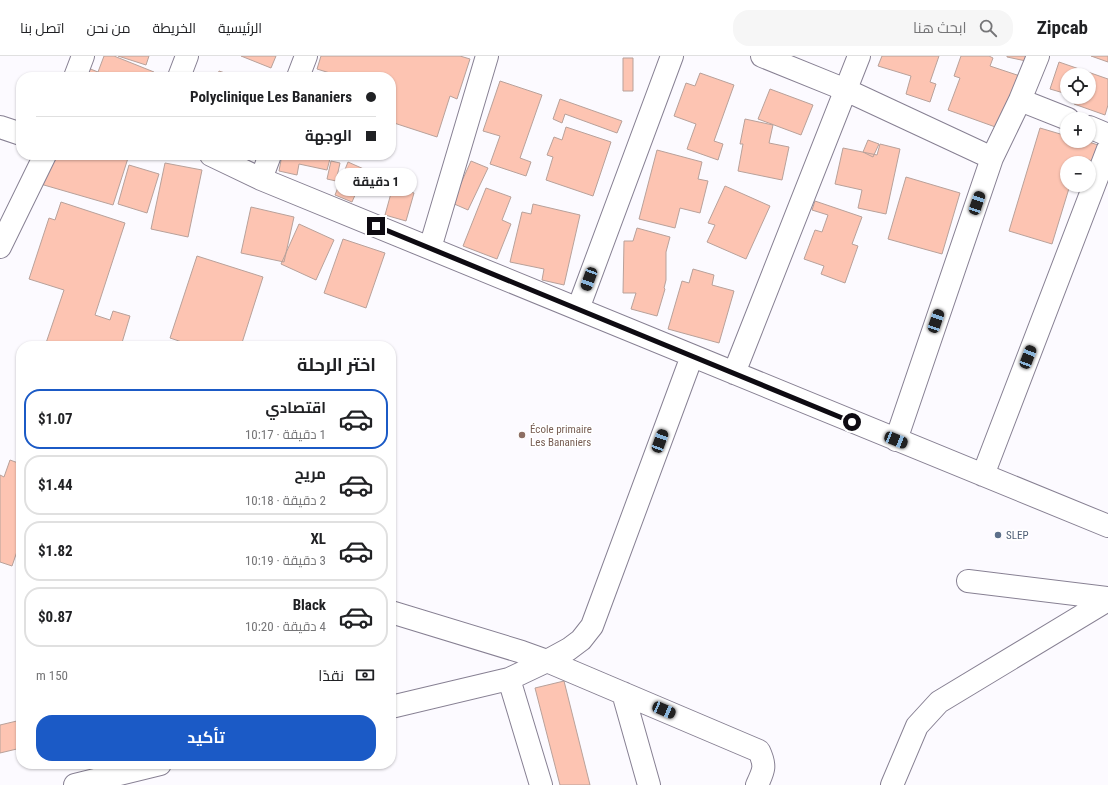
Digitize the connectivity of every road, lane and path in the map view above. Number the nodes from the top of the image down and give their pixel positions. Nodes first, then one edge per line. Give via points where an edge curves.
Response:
1 (83, 56) edge
2 (187, 56) edge
3 (306, 56) edge
4 (487, 56) edge
5 (672, 56) edge
6 (762, 56) edge
7 (859, 56) edge
8 (1038, 56) edge
9 (77, 72) edge
10 (181, 72) edge
11 (300, 72) edge
12 (846, 90) junction
13 (1020, 100) junction
14 (1060, 116) edge
15 (0, 127) edge
16 (1096, 130) edge
17 (16, 132) edge
18 (1108, 135) edge
19 (1108, 149) edge
20 (992, 158) junction
21 (43, 160) edge
22 (222, 160) edge
23 (268, 160) edge
24 (262, 179) junction
25 (0, 247) edge
26 (430, 248) junction
27 (578, 309) junction
28 (692, 356) junction
29 (734, 373) junction
30 (896, 440) junction
31 (982, 475) junction
32 (1108, 526) edge
33 (968, 581) dead end
34 (1108, 599) edge
35 (396, 614) edge
36 (547, 661) junction
37 (509, 678) junction
38 (623, 693) junction
39 (396, 706) edge
40 (140, 769) edge
41 (75, 785) edge
42 (540, 785) edge
43 (649, 785) edge
44 (757, 785) edge
45 (892, 785) edge

1 - 9 street
2 - 10 street
3 - 11 street
4 - 26 street
5 - 27 street
6 - 12 street
7 - 12 street
8 - 13 street
12 - 20 street
12 - 29 street
13 - 14 street
13 - 20 street
15 - 17 street
16 - 18 street
19 - 31 street
20 - 30 street
21 - 25 street
22 - 24 street
23 - 24 street
24 - 26 street
26 - 27 street
27 - 28 street
28 - 29 street
28 - 36 street via 592,626 581,640
29 - 30 street
30 - 31 street
31 - 32 street
33 - 34 street
34 - 45 street via 939,702 917,726
35 - 36 street
36 - 37 street
36 - 38 street
37 - 39 street
37 - 42 street
38 - 43 street
38 - 44 street via 759,751 763,760 763,772
40 - 41 street

